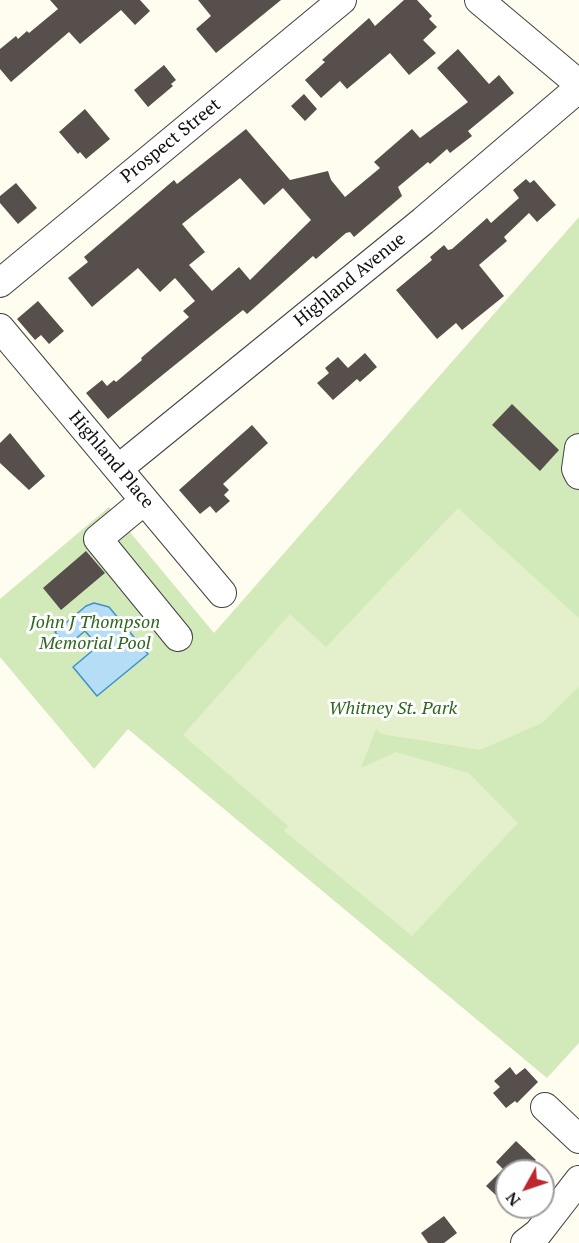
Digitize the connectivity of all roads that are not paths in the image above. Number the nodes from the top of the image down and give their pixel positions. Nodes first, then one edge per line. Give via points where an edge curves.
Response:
1 (342, 0) edge
2 (479, 0) edge
3 (579, 86) edge
4 (0, 283) edge
5 (0, 328) edge
6 (579, 448) edge
7 (118, 469) junction
8 (579, 475) edge
9 (144, 501) junction
10 (222, 593) dead end
11 (178, 637) dead end
12 (545, 1107) dead end
13 (579, 1139) edge
14 (579, 1180) edge
15 (525, 1243) edge

1 - 4 street, Prospect Street
2 - 3 street
3 - 7 street, Highland Avenue via 423,220
5 - 7 street, Highland Place
6 - 8 street
7 - 9 street, Highland Place
9 - 10 street, Highland Place
9 - 11 street via 98,539
12 - 13 street
14 - 15 street via 538,1233

